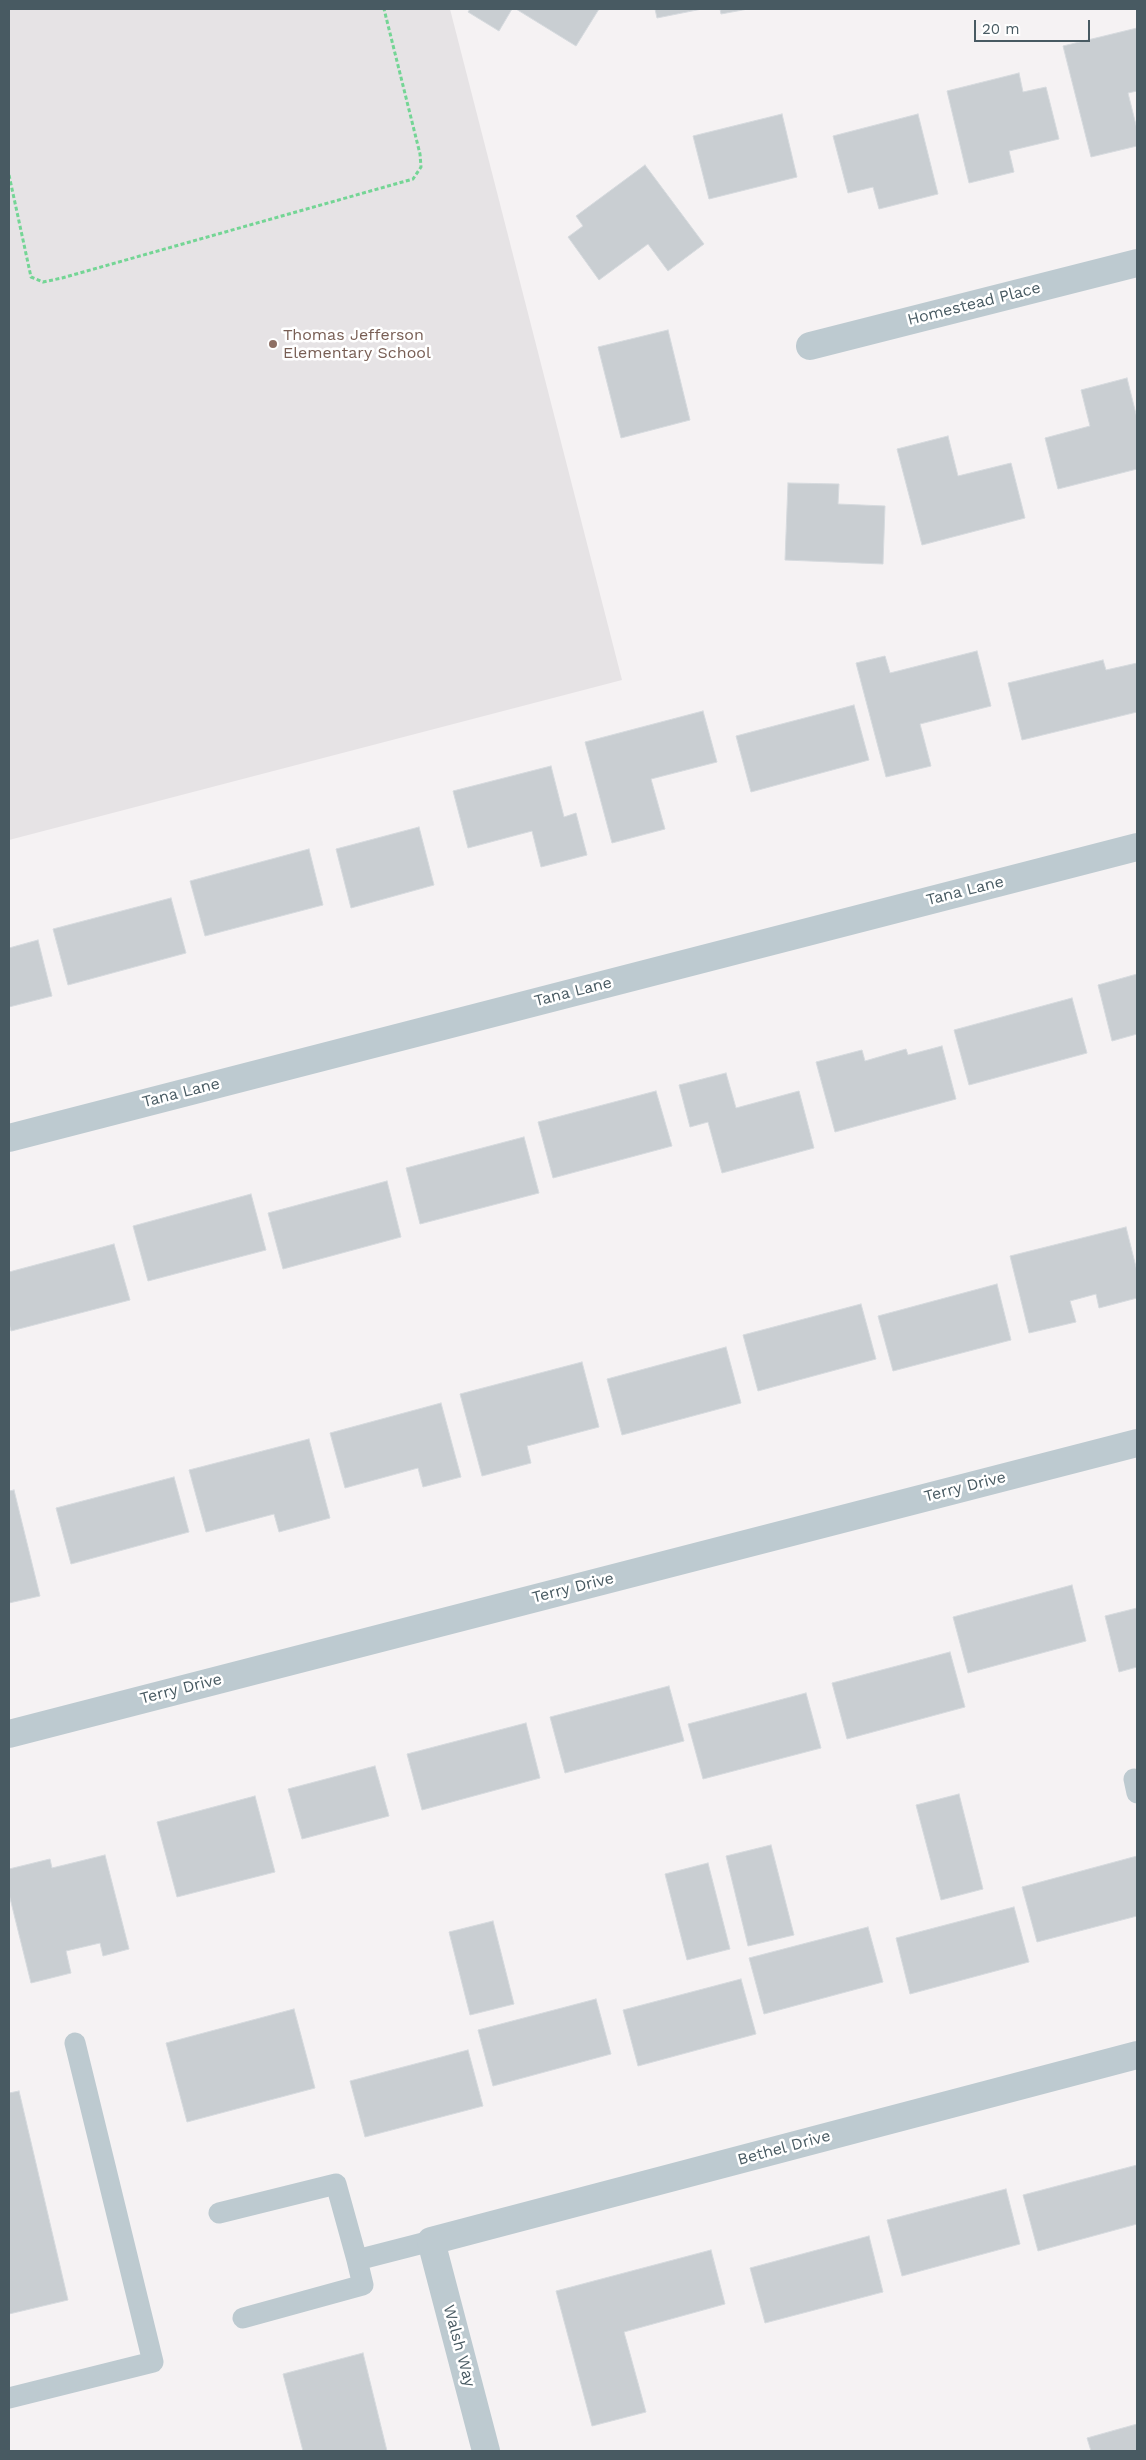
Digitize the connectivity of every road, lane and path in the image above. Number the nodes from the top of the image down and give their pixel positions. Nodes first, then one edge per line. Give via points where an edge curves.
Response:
1 (384, 9) edge
2 (9, 175) edge
3 (1137, 263) edge
4 (810, 346) dead end
5 (1137, 847) edge
6 (9, 1138) edge
7 (1137, 1443) edge
8 (9, 1734) edge
9 (75, 2043) dead end
10 (1137, 2056) edge
11 (219, 2213) dead end
12 (431, 2241) junction
13 (357, 2260) junction
14 (243, 2318) dead end
15 (9, 2398) edge
16 (486, 2451) edge

1 - 2 path via 420,154 420,167 413,179 43,282 31,277
3 - 4 street, Homestead Place
5 - 6 street, Tana Lane
7 - 8 street, Terry Drive
9 - 15 lane via 153,2362
10 - 12 street, Bethel Drive
11 - 13 lane via 336,2184
12 - 13 lane
12 - 16 street, Walsh Way
13 - 14 lane via 363,2285

